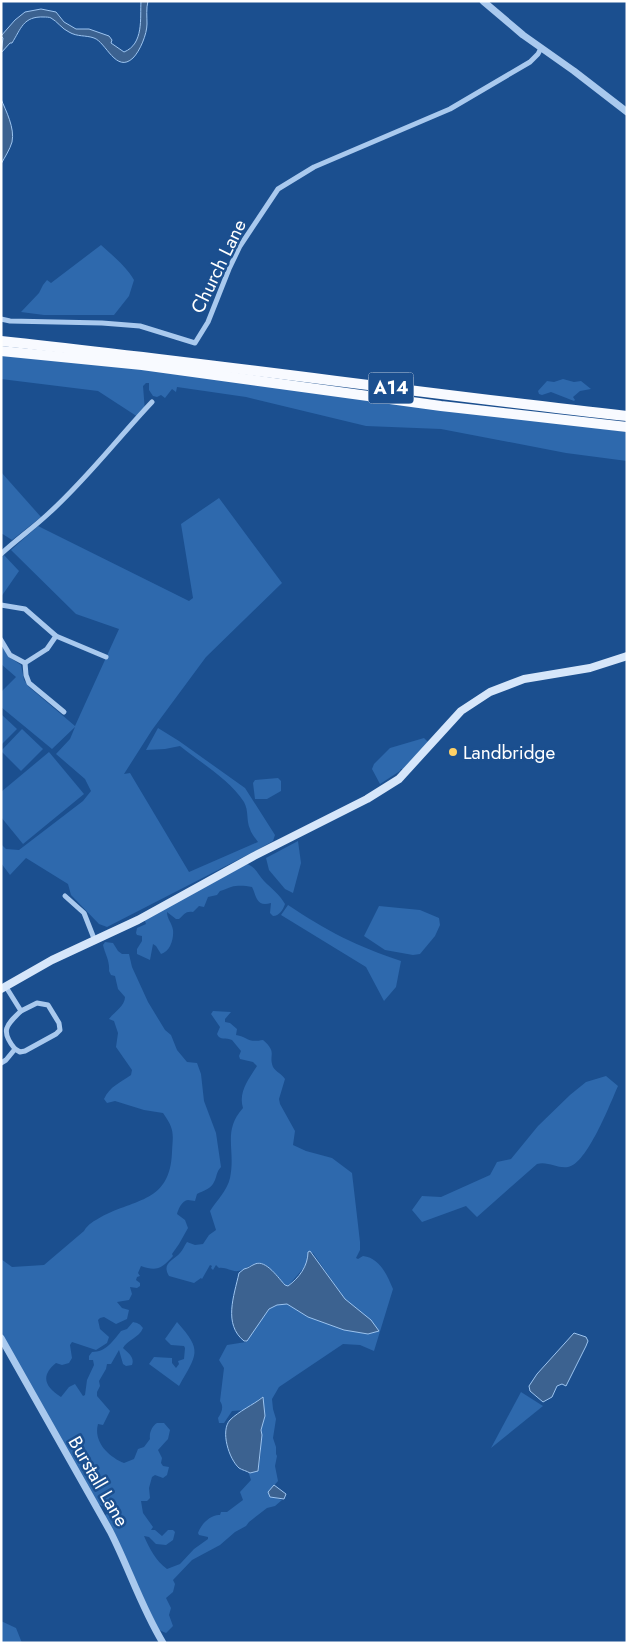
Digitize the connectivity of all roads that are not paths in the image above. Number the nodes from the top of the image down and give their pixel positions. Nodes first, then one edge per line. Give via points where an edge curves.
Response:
1 (483, 1) edge
2 (541, 48) junction
3 (627, 112) edge
4 (1, 319) edge
5 (1, 341) edge
6 (1, 351) edge
7 (143, 361) junction
8 (156, 362) junction
9 (152, 402) dead end
10 (627, 416) edge
11 (627, 427) edge
12 (1, 554) edge
13 (1, 605) edge
14 (56, 636) junction
15 (1, 640) edge
16 (627, 656) edge
17 (106, 657) dead end
18 (25, 663) junction
19 (64, 712) dead end
20 (65, 896) dead end
21 (96, 941) junction
22 (4, 988) edge
23 (21, 1011) junction
24 (15, 1049) junction
25 (1, 1063) edge
26 (1, 1338) edge
27 (163, 1643) edge

1 - 2 street
2 - 3 street
2 - 4 street, Church Lane via 530,62 450,109 309,170 278,189 240,246 208,322 195,343 140,326
5 - 7 highway, A14
6 - 7 highway, A14
7 - 8 highway, A14
8 - 10 highway, A14
8 - 11 highway, A14 via 441,406
9 - 12 street via 78,485
13 - 14 street via 28,611
14 - 17 street
14 - 18 street via 47,649
15 - 18 street via 10,655
16 - 21 main road via 590,668 524,679 490,692 461,711 406,772 384,789
18 - 19 street via 29,683
20 - 21 street via 84,913
21 - 22 main road via 52,960
22 - 23 street
23 - 24 street via 6,1028
23 - 24 street via 37,1004 48,1004 60,1030 25,1051
24 - 25 street
26 - 27 street, Burstall Lane via 110,1532

